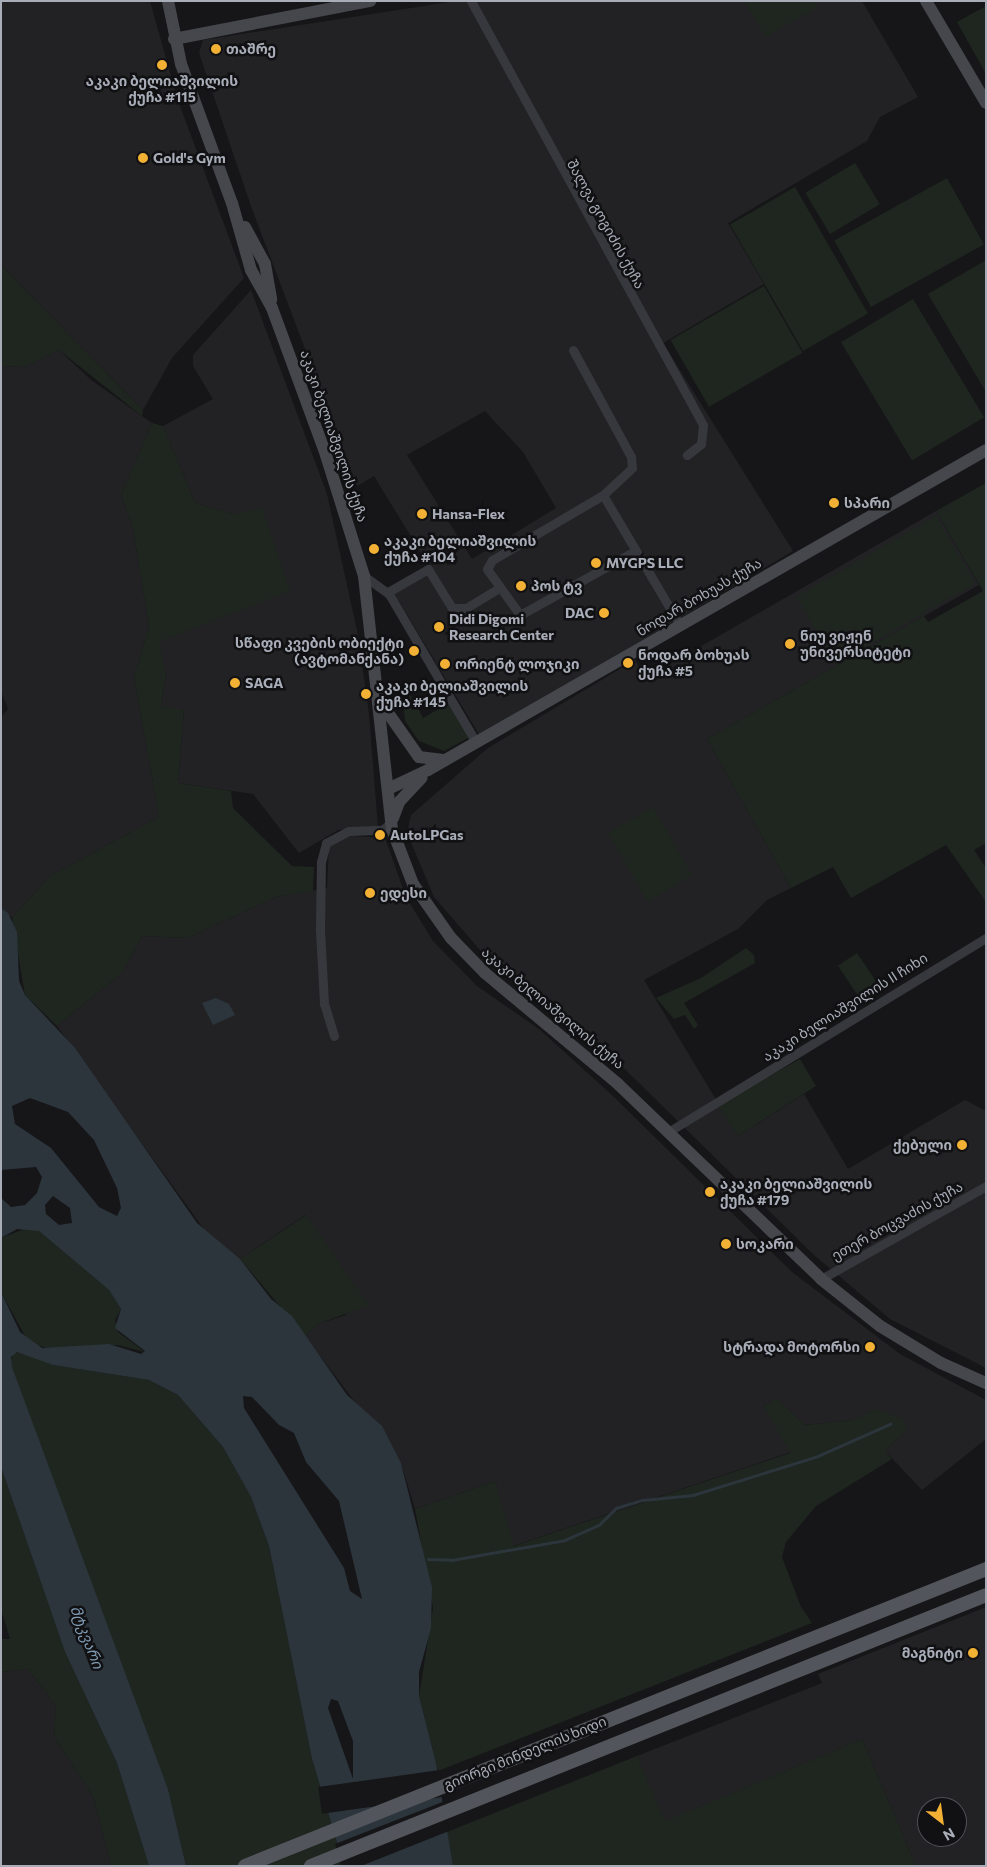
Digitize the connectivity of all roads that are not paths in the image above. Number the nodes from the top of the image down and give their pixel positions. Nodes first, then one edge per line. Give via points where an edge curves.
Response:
1 (168, 1) edge
2 (370, 1) edge
3 (470, 1) edge
4 (926, 1) edge
5 (174, 39) junction
6 (986, 103) edge
7 (232, 203) junction
8 (265, 264) junction
9 (251, 270) junction
10 (272, 308) junction
11 (572, 350) dead end
12 (986, 450) edge
13 (688, 456) dead end
14 (603, 495) junction
15 (635, 551) junction
16 (364, 576) junction
17 (498, 589) junction
18 (388, 592) junction
19 (680, 625) junction
20 (380, 701) junction
21 (476, 742) junction
22 (445, 760) junction
23 (428, 770) junction
24 (388, 789) junction
25 (392, 822) junction
26 (986, 938) edge
27 (334, 1036) dead end
28 (668, 1132) junction
29 (986, 1186) edge
30 (821, 1279) junction
31 (986, 1383) edge
32 (986, 1569) edge
33 (986, 1594) edge
34 (245, 1866) edge
35 (312, 1866) edge

1 - 5 main road, აკაკი ბელიაშვილის ქუჩა
2 - 5 main road
3 - 13 street, შალვა გოგიძის ქუჩა via 702,425 701,444
4 - 6 main road
5 - 7 main road, აკაკი ბელიაშვილის ქუჩა
7 - 8 main road, აკაკი ბელიაშვილის ქუჩა
7 - 9 main road, აკაკი ბელიაშვილის ქუჩა
8 - 9 street
8 - 10 main road, აკაკი ბელიაშვილის ქუჩა
9 - 10 main road, აკაკი ბელიაშვილის ქუჩა
10 - 16 main road, აკაკი ბელიაშვილის ქუჩა via 338,484
11 - 14 street via 631,457 632,468
12 - 19 main road, ნოდარ ბოხუას ქუჩა
14 - 15 street
14 - 17 street via 489,562 487,569
15 - 17 street via 525,614 515,613
15 - 19 street
16 - 18 street
16 - 20 main road, აკაკი ბელიაშვილის ქუჩა
17 - 18 street via 466,608 452,608 428,569
18 - 21 street
19 - 21 main road, ნოდარ ბოხუას ქუჩა
20 - 22 main road via 419,757
20 - 24 main road, აკაკი ბელიაშვილის ქუჩა
21 - 22 main road, ნოდარ ბოხუას ქუჩა
22 - 23 main road, ნოდარ ბოხუას ქუჩა
23 - 24 main road
23 - 25 main road via 399,802
24 - 25 main road, აკაკი ბელიაშვილის ქუჩა
25 - 27 street via 382,830 349,831 326,843 320,930 324,1004
25 - 28 main road, აკაკი ბელიაშვილის ქუჩა via 413,884 451,938
26 - 28 street, აკაკი ბელიაშვილის II ჩიხი
28 - 30 main road, აკაკი ბელიაშვილის ქუჩა
29 - 30 street, ეთერ ბოცვაძის ქუჩა
30 - 31 main road, აკაკი ბელიაშვილის ქუჩა via 887,1330
32 - 34 main road, გიორგი მინდელის ხიდი
33 - 35 main road, გიორგი მინდელის ხიდი

